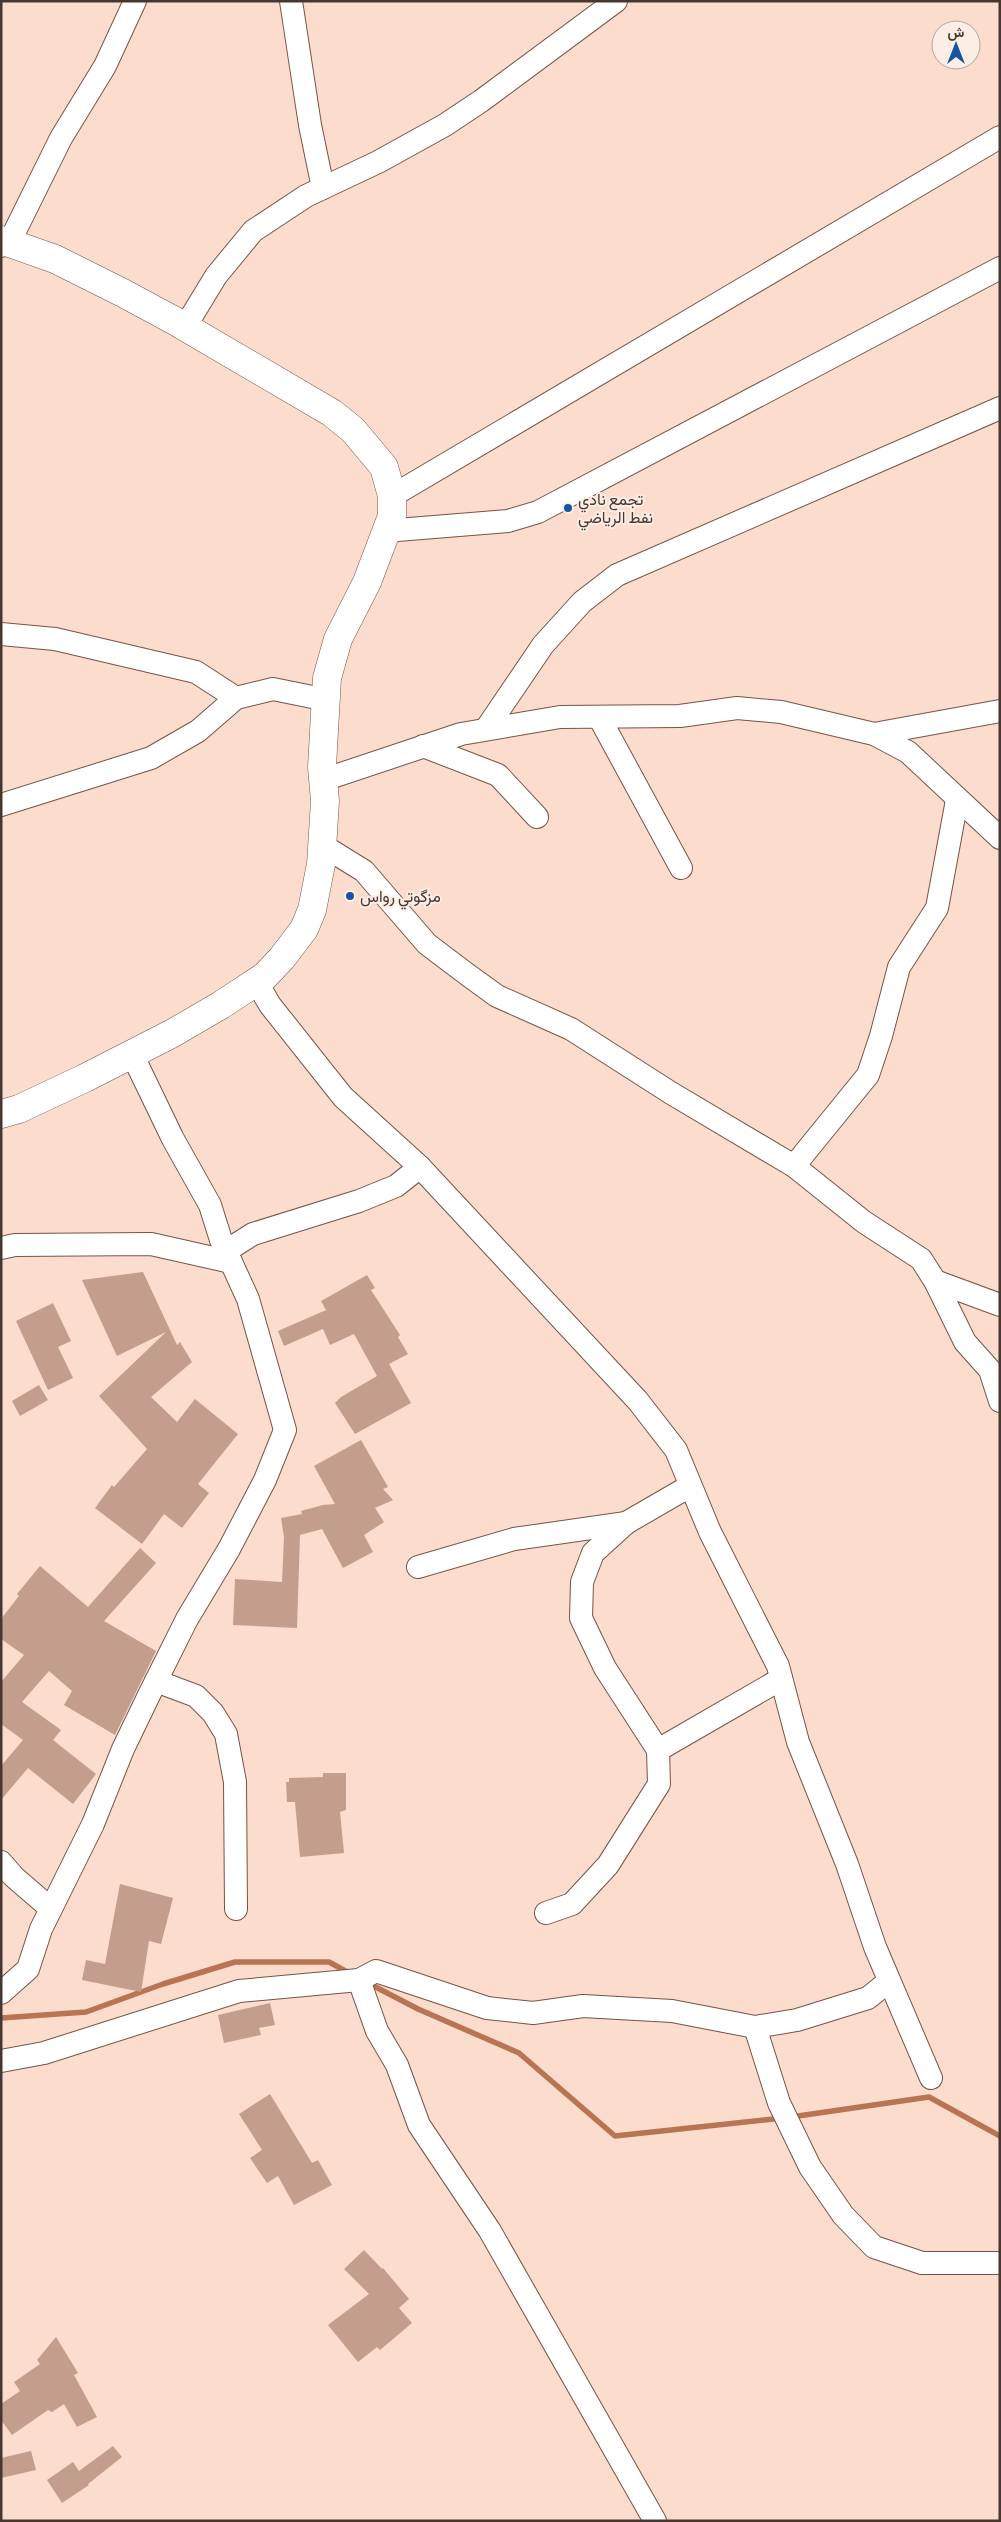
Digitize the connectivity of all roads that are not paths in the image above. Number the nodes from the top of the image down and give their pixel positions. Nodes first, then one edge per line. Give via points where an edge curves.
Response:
1 (135, 1) edge
2 (291, 1) edge
3 (616, 1) edge
4 (1000, 137) edge
5 (323, 188) junction
6 (4, 243) edge
7 (1000, 268) edge
8 (185, 326) junction
9 (1000, 408) edge
10 (392, 496) junction
11 (385, 531) junction
12 (1, 634) edge
13 (236, 698) junction
14 (326, 700) junction
15 (1000, 711) edge
16 (599, 717) junction
17 (486, 729) junction
18 (874, 734) junction
19 (423, 746) junction
20 (323, 780) junction
21 (957, 800) junction
22 (1, 805) edge
23 (537, 817) dead end
24 (1000, 838) edge
25 (322, 844) junction
26 (681, 868) dead end
27 (256, 981) junction
28 (132, 1054) junction
29 (1, 1114) edge
30 (794, 1166) junction
31 (420, 1167) junction
32 (1, 1248) edge
33 (228, 1257) junction
34 (935, 1281) junction
35 (1000, 1305) edge
36 (1000, 1401) edge
37 (690, 1486) junction
38 (626, 1523) junction
39 (418, 1567) dead end
40 (781, 1679) junction
41 (156, 1681) junction
42 (658, 1750) junction
43 (1, 1862) edge
44 (50, 1908) junction
45 (236, 1909) dead end
46 (546, 1913) dead end
47 (359, 1980) junction
48 (890, 1981) junction
49 (1, 1992) edge
50 (755, 2027) junction
51 (1, 2061) edge
52 (931, 2078) dead end
53 (1000, 2263) edge
54 (655, 2521) edge

1 - 6 street via 105,66 61,138
2 - 5 street
3 - 5 street via 445,125
4 - 10 street
5 - 8 street via 253,231 216,276
6 - 8 street via 55,259
7 - 11 street via 538,512 508,521
8 - 10 street via 301,394 353,430 384,467
9 - 17 street via 617,575 582,602 543,645
10 - 11 street via 392,516
11 - 14 street via 367,582 338,639 326,678
12 - 13 street via 56,639 196,672
13 - 14 street via 273,689
13 - 22 street via 198,731 151,758
14 - 20 street
15 - 18 street
16 - 17 street via 560,717
16 - 18 street via 680,716 737,708 781,712
16 - 26 street
17 - 19 street
18 - 21 street via 908,752
19 - 20 street
19 - 23 street via 498,775
20 - 25 street
21 - 24 street
21 - 30 street via 937,908 899,967 868,1074
25 - 27 street via 312,910 304,929 282,958
25 - 30 street via 364,871 427,944 497,996 571,1029
27 - 28 street via 221,1005
27 - 31 street via 270,1005 343,1097
28 - 29 street via 78,1082
28 - 33 street via 210,1205
30 - 34 street via 864,1222 921,1259
31 - 33 street via 396,1186 359,1201 253,1234
31 - 37 street via 638,1401 676,1450
32 - 33 street via 14,1245 151,1244
33 - 41 street via 248,1299 285,1430 265,1480
34 - 35 street
34 - 36 street via 965,1342 990,1370
37 - 38 street
37 - 40 street via 778,1666
38 - 39 street via 514,1539
38 - 42 street via 593,1553 582,1582 581,1618 606,1668
40 - 42 street
40 - 48 street via 798,1742
41 - 44 street via 123,1749 93,1824
41 - 45 street via 196,1696 213,1713 226,1734 235,1782
42 - 46 street via 659,1784 608,1865 572,1904
43 - 44 street
44 - 49 street via 28,1968
47 - 50 street via 376,1972 487,2008 533,2013 583,2006 672,2011
47 - 51 street via 238,1991 44,2053
47 - 54 street via 377,2031 397,2065 419,2125 490,2231
48 - 50 street via 868,1998 797,2020
48 - 52 street
50 - 53 street via 779,2103 810,2167 844,2216 874,2248 922,2264

